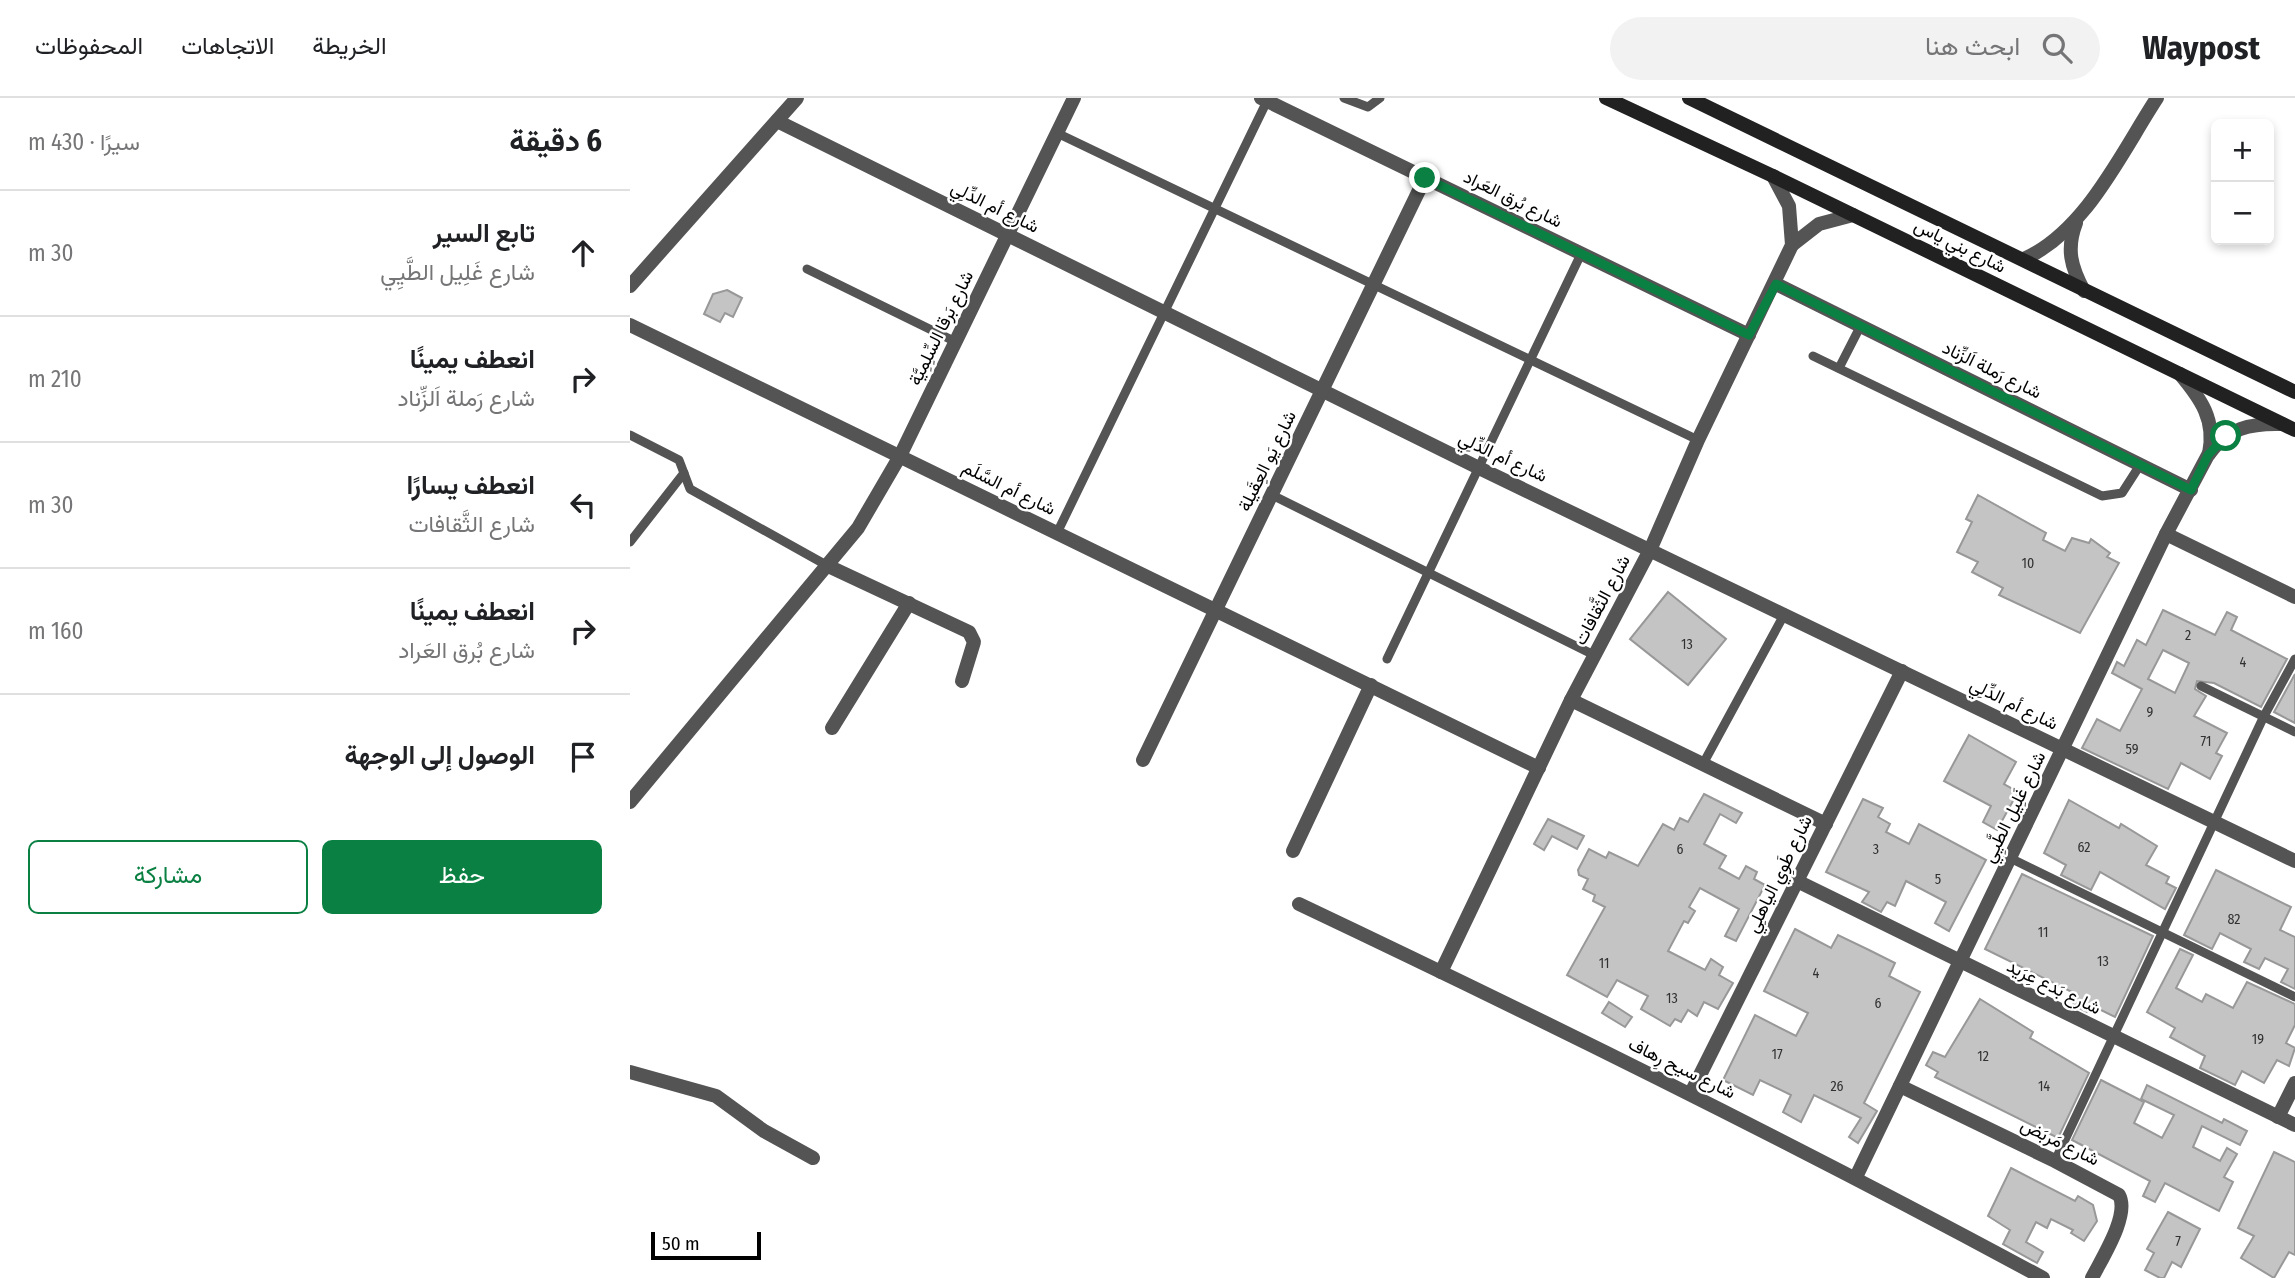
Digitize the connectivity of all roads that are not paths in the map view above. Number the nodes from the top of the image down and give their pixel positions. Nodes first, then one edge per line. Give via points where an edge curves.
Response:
1 (797, 98) edge
2 (1074, 98) edge
3 (1344, 98) edge
4 (1380, 98) edge
5 (1606, 98) edge
6 (1689, 98) edge
7 (2157, 98) edge
8 (1264, 99) edge
9 (777, 121) junction
10 (1057, 133) junction
11 (1773, 176) junction
12 (1425, 178) junction
13 (1215, 208) junction
14 (1853, 215) junction
15 (2078, 218) junction
16 (1007, 235) junction
17 (1792, 245) junction
18 (1581, 254) junction
19 (2024, 259) junction
20 (807, 269) dead end
21 (1373, 284) junction
22 (1776, 284) junction
23 (630, 286) edge
24 (2084, 291) junction
25 (1165, 312) junction
26 (630, 325) edge
27 (1860, 327) junction
28 (1749, 335) junction
29 (956, 342) junction
30 (1813, 356) dead end
31 (1531, 360) junction
32 (1839, 368) junction
33 (2180, 374) junction
34 (1322, 390) junction
35 (2295, 392) edge
36 (2289, 427) edge
37 (630, 435) edge
38 (1698, 440) junction
39 (2208, 455) junction
40 (900, 456) junction
41 (2140, 465) junction
42 (1479, 468) junction
43 (684, 473) junction
44 (2191, 490) junction
45 (1272, 495) junction
46 (1057, 533) junction
47 (2166, 534) junction
48 (630, 542) edge
49 (1651, 548) junction
50 (828, 566) junction
51 (1429, 573) junction
52 (2295, 597) edge
53 (909, 603) junction
54 (1216, 610) junction
55 (1784, 613) junction
56 (1594, 655) junction
57 (1387, 659) dead end
58 (2295, 659) edge
59 (1902, 671) junction
60 (962, 681) dead end
61 (1371, 685) junction
62 (2201, 686) dead end
63 (1571, 700) junction
64 (2264, 716) junction
65 (832, 728) dead end
66 (2295, 732) edge
67 (2063, 750) junction
68 (1143, 760) dead end
69 (1703, 764) junction
70 (1539, 768) junction
71 (630, 802) edge
72 (1826, 824) junction
73 (2216, 824) junction
74 (1293, 851) dead end
75 (2010, 858) junction
76 (2295, 861) edge
77 (1797, 881) junction
78 (1299, 904) dead end
79 (2162, 932) junction
80 (1961, 963) junction
81 (1441, 972) junction
82 (2295, 997) edge
83 (2115, 1038) junction
84 (630, 1072) edge
85 (2295, 1083) edge
86 (1900, 1086) junction
87 (1691, 1093) junction
88 (2278, 1117) junction
89 (2295, 1125) edge
90 (813, 1158) dead end
91 (2055, 1161) junction
92 (1856, 1177) junction
93 (2043, 1278) edge
94 (2092, 1278) edge

1 - 9 street
2 - 10 street, شارع بَرقا السِّلِمِيَّة
3 - 4 lane via 1368,107
5 - 11 main road, شارع بني ياس
6 - 19 main road, شارع بني ياس
7 - 15 street
8 - 12 street, شارع بُرق العَراد
8 - 13 lane
9 - 16 street, شارع أم الدِّلِي
9 - 23 street
10 - 13 lane
10 - 16 street, شارع بَرقا السِّلِمِيَّة
11 - 14 main road, شارع بني ياس
11 - 17 street, شارع الثَّقافات via 1788,206
12 - 18 street, شارع بُرق العَراد
12 - 21 street, شارع يَو العِقَيلة
13 - 21 lane
13 - 25 lane
14 - 17 street via 1819,225
14 - 33 main road, شارع بني ياس
15 - 19 street via 2049,247
15 - 24 street via 2070,263
16 - 25 street, شارع أم الدِّلِي
16 - 29 street, شارع بَرقا السِّلِمِيَّة
17 - 22 street, شارع الثَّقافات
18 - 28 street, شارع بُرق العَراد
18 - 31 lane
19 - 24 main road, شارع بني ياس
20 - 29 lane
21 - 31 lane
21 - 34 street, شارع يَو العِقَيلة
22 - 27 street, شارع رَملة اَلزِّناد
22 - 28 street, شارع الثَّقافات
24 - 35 main road, شارع بني ياس
25 - 34 street, شارع أم الدِّلِي
25 - 46 lane
26 - 40 street, شارع أم السَّلَم
27 - 32 lane
27 - 41 street, شارع رَملة اَلزِّناد
28 - 38 street, شارع الثَّقافات
29 - 40 street, شارع بَرقا السِّلِمِيَّة
30 - 32 lane
31 - 38 lane
31 - 42 lane
32 - 41 lane via 2102,496 2122,493
33 - 36 main road, شارع بني ياس
33 - 39 street, شارع غَلِيل الطَّيِي via 2209,416
34 - 42 street, شارع أم الدِّلِي
34 - 45 street, شارع يَو العِقَيلة
36 - 39 street, شارع غَلِيل الطَّيِي via 2254,424 2236,429
37 - 43 lane via 676,457
38 - 49 street, شارع الثَّقافات
39 - 44 street, شارع غَلِيل الطَّيِي
40 - 46 street, شارع أم السَّلَم
40 - 50 street, شارع بَرقا السِّلِمِيَّة via 858,528
41 - 44 street, شارع رَملة اَلزِّناد
42 - 49 street, شارع أم الدِّلِي
42 - 51 lane
43 - 48 lane
43 - 50 lane via 691,489
44 - 47 street, شارع غَلِيل الطَّيِي
45 - 51 lane
45 - 54 street, شارع يَو العِقَيلة
46 - 54 street, شارع أم السَّلَم
47 - 52 street
47 - 67 street, شارع غَلِيل الطَّيِي
49 - 55 street, شارع أم الدِّلِي
49 - 56 street, شارع الثَّقافات
50 - 53 street
50 - 71 street, شارع بَرقا السِّلِمِيَّة
51 - 56 lane
51 - 57 lane
53 - 60 street via 972,635
53 - 65 street
54 - 61 street, شارع أم السَّلَم
54 - 68 street, شارع يَو العِقَيلة
55 - 59 street, شارع أم الدِّلِي
55 - 69 lane
56 - 63 street, شارع الثَّقافات
58 - 64 lane
59 - 67 street, شارع أم الدِّلِي
59 - 72 street, شارع طَوِي الياهلِي
61 - 70 street, شارع أم السَّلَم
61 - 74 street
62 - 64 lane
63 - 69 street
63 - 70 street, شارع الثَّقافات
64 - 66 lane
64 - 73 lane
67 - 73 street, شارع أم الدِّلِي
67 - 75 street, شارع غَلِيل الطَّيِي
69 - 72 street
70 - 81 street, شارع الثَّقافات
72 - 77 street, شارع طَوِي الياهلِي
73 - 76 street, شارع أم الدِّلِي
73 - 79 lane
75 - 79 lane
75 - 80 street, شارع غَلِيل الطَّيِي
77 - 80 street, شارع بَدع عِرَيد
77 - 87 street, شارع طَوِي الياهلِي
78 - 81 street, شارع سيح رِهاف
79 - 82 lane
79 - 83 lane
80 - 83 street, شارع بَدع عِرَيد
80 - 86 street, شارع غَلِيل الطَّيِي
81 - 87 street, شارع سيح رِهاف
83 - 88 street, شارع بَدع عِرَيد
83 - 91 lane
84 - 90 street via 716,1096 764,1131
85 - 88 street
86 - 91 street, شارع مَربَض
86 - 92 street, شارع غَلِيل الطَّيِي
87 - 92 street, شارع سيح رِهاف
88 - 89 street, شارع بَدع عِرَيد
91 - 94 street, شارع مَربَض via 2113,1190 2123,1203 2122,1216
92 - 93 street, شارع سيح رِهاف

